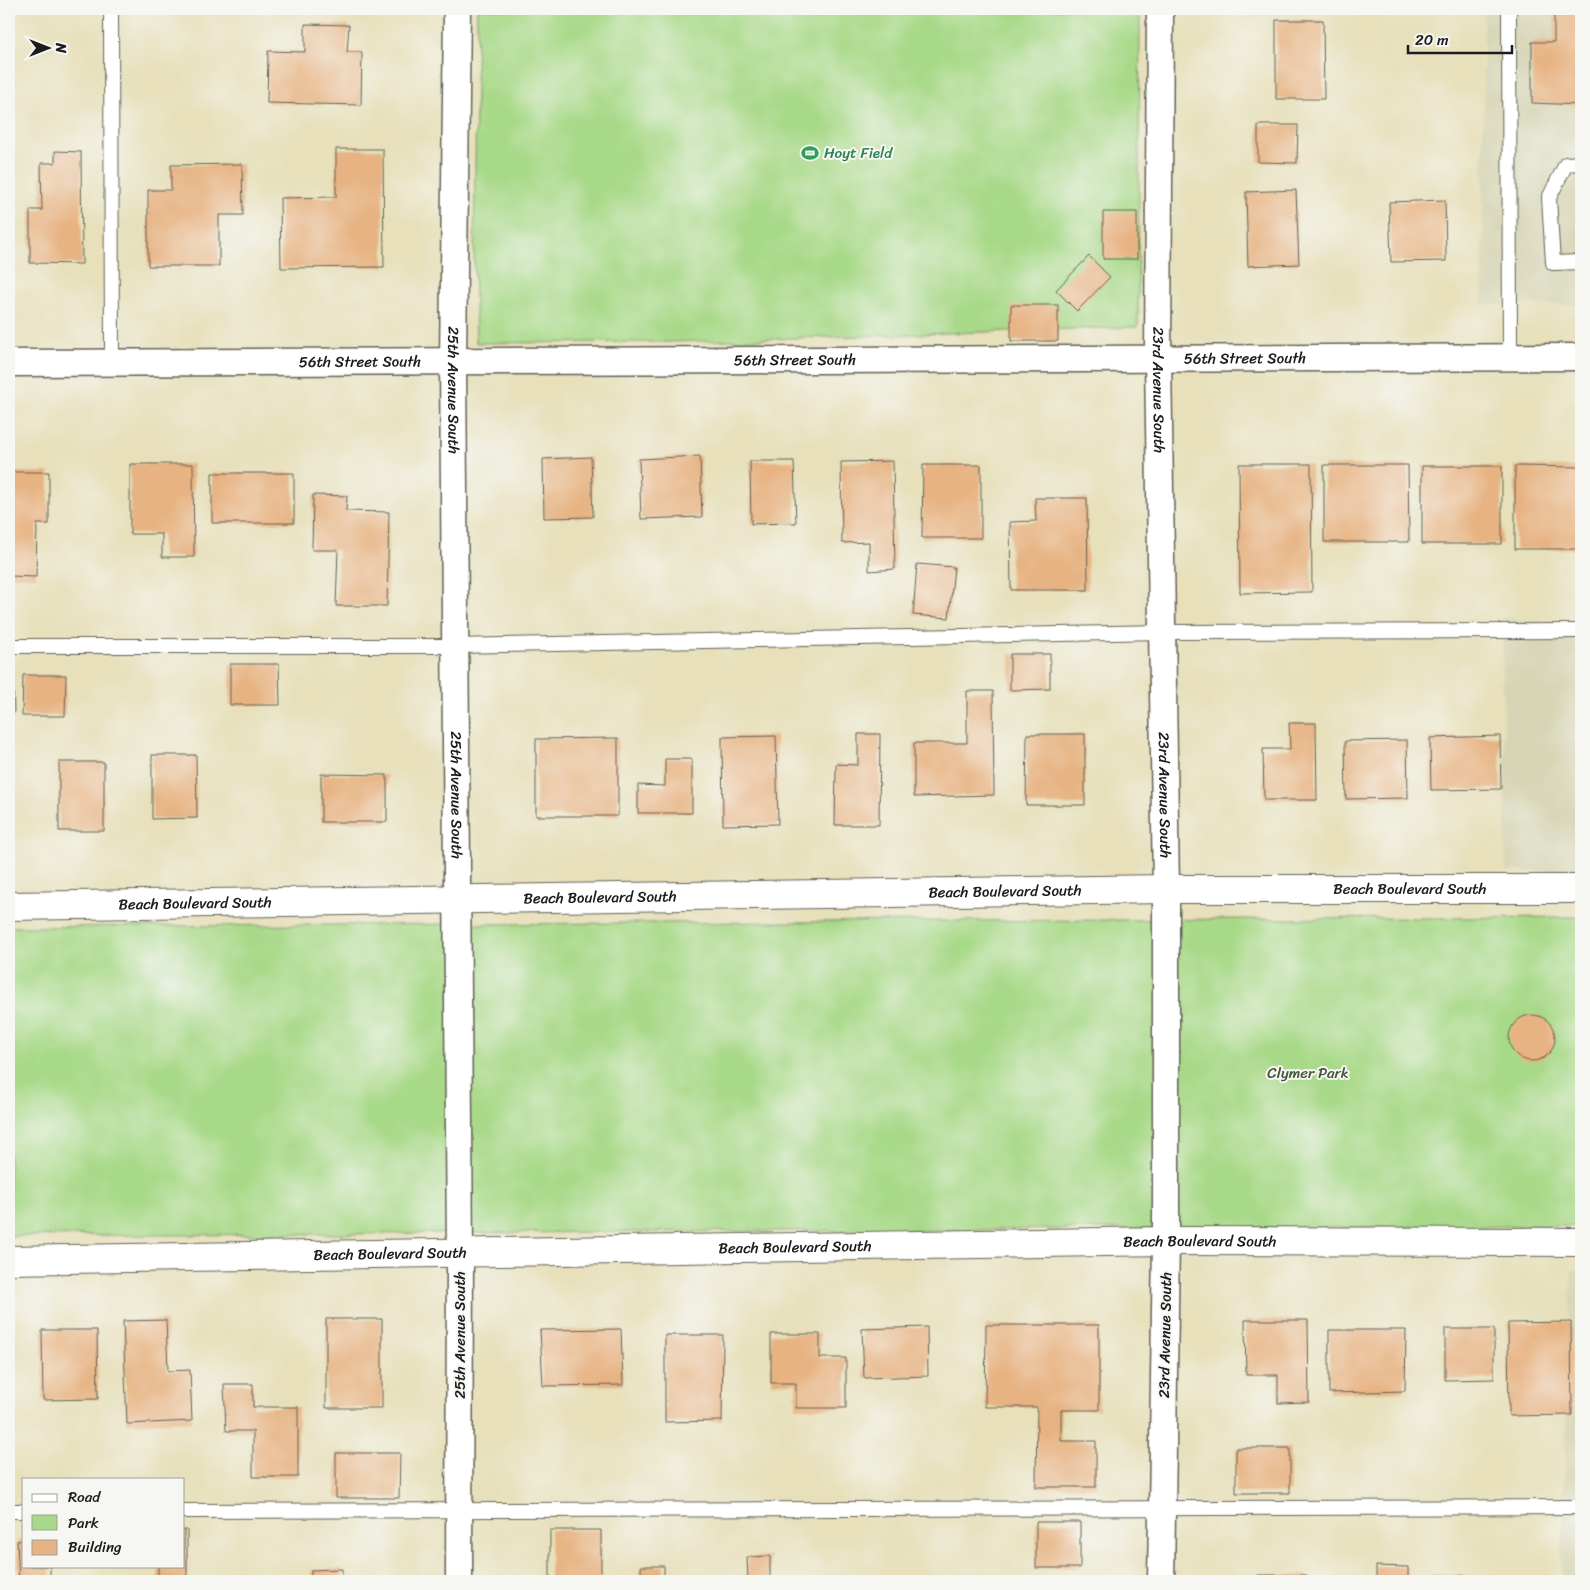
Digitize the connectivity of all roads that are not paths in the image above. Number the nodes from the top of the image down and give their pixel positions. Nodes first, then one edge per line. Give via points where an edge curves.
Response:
1 (111, 9) edge
2 (457, 9) edge
3 (1160, 9) edge
4 (1509, 9) edge
5 (1581, 163) edge
6 (1581, 262) edge
7 (1581, 356) edge
8 (1510, 357) junction
9 (1158, 358) junction
10 (453, 361) junction
11 (9, 363) edge
12 (112, 363) junction
13 (1581, 631) edge
14 (1162, 632) junction
15 (9, 646) edge
16 (455, 646) junction
17 (1166, 889) junction
18 (1581, 889) edge
19 (458, 898) junction
20 (9, 906) edge
21 (1166, 1241) junction
22 (1581, 1242) edge
23 (460, 1253) junction
24 (9, 1260) edge
25 (1581, 1507) edge
26 (1162, 1509) junction
27 (9, 1511) edge
28 (22, 1511) edge
29 (185, 1511) edge
30 (459, 1511) junction
31 (459, 1581) edge
32 (1161, 1581) edge

1 - 12 lane
2 - 10 street, 25th Avenue South
3 - 9 street, 23rd Avenue South
4 - 8 lane
5 - 6 lane via 1566,164 1549,198 1553,263
7 - 8 street, 56th Street South
8 - 9 street, 56th Street South
9 - 10 street, 56th Street South
9 - 14 street, 23rd Avenue South
10 - 12 street, 56th Street South
10 - 16 street, 25th Avenue South
11 - 12 street, 56th Street South
13 - 14 lane
14 - 16 lane
14 - 17 street, 23rd Avenue South
15 - 16 lane
16 - 19 street, 25th Avenue South
17 - 18 street, Beach Boulevard South
17 - 19 street, Beach Boulevard South
17 - 21 street, 23rd Avenue South
19 - 20 street, Beach Boulevard South
19 - 23 street, 25th Avenue South
21 - 22 street, Beach Boulevard South
21 - 23 street, Beach Boulevard South
21 - 26 street, 23rd Avenue South
23 - 24 street, Beach Boulevard South
23 - 30 street, 25th Avenue South
25 - 26 lane
26 - 30 lane
26 - 32 street, 23rd Avenue South
27 - 28 lane
29 - 30 lane
30 - 31 street, 25th Avenue South

